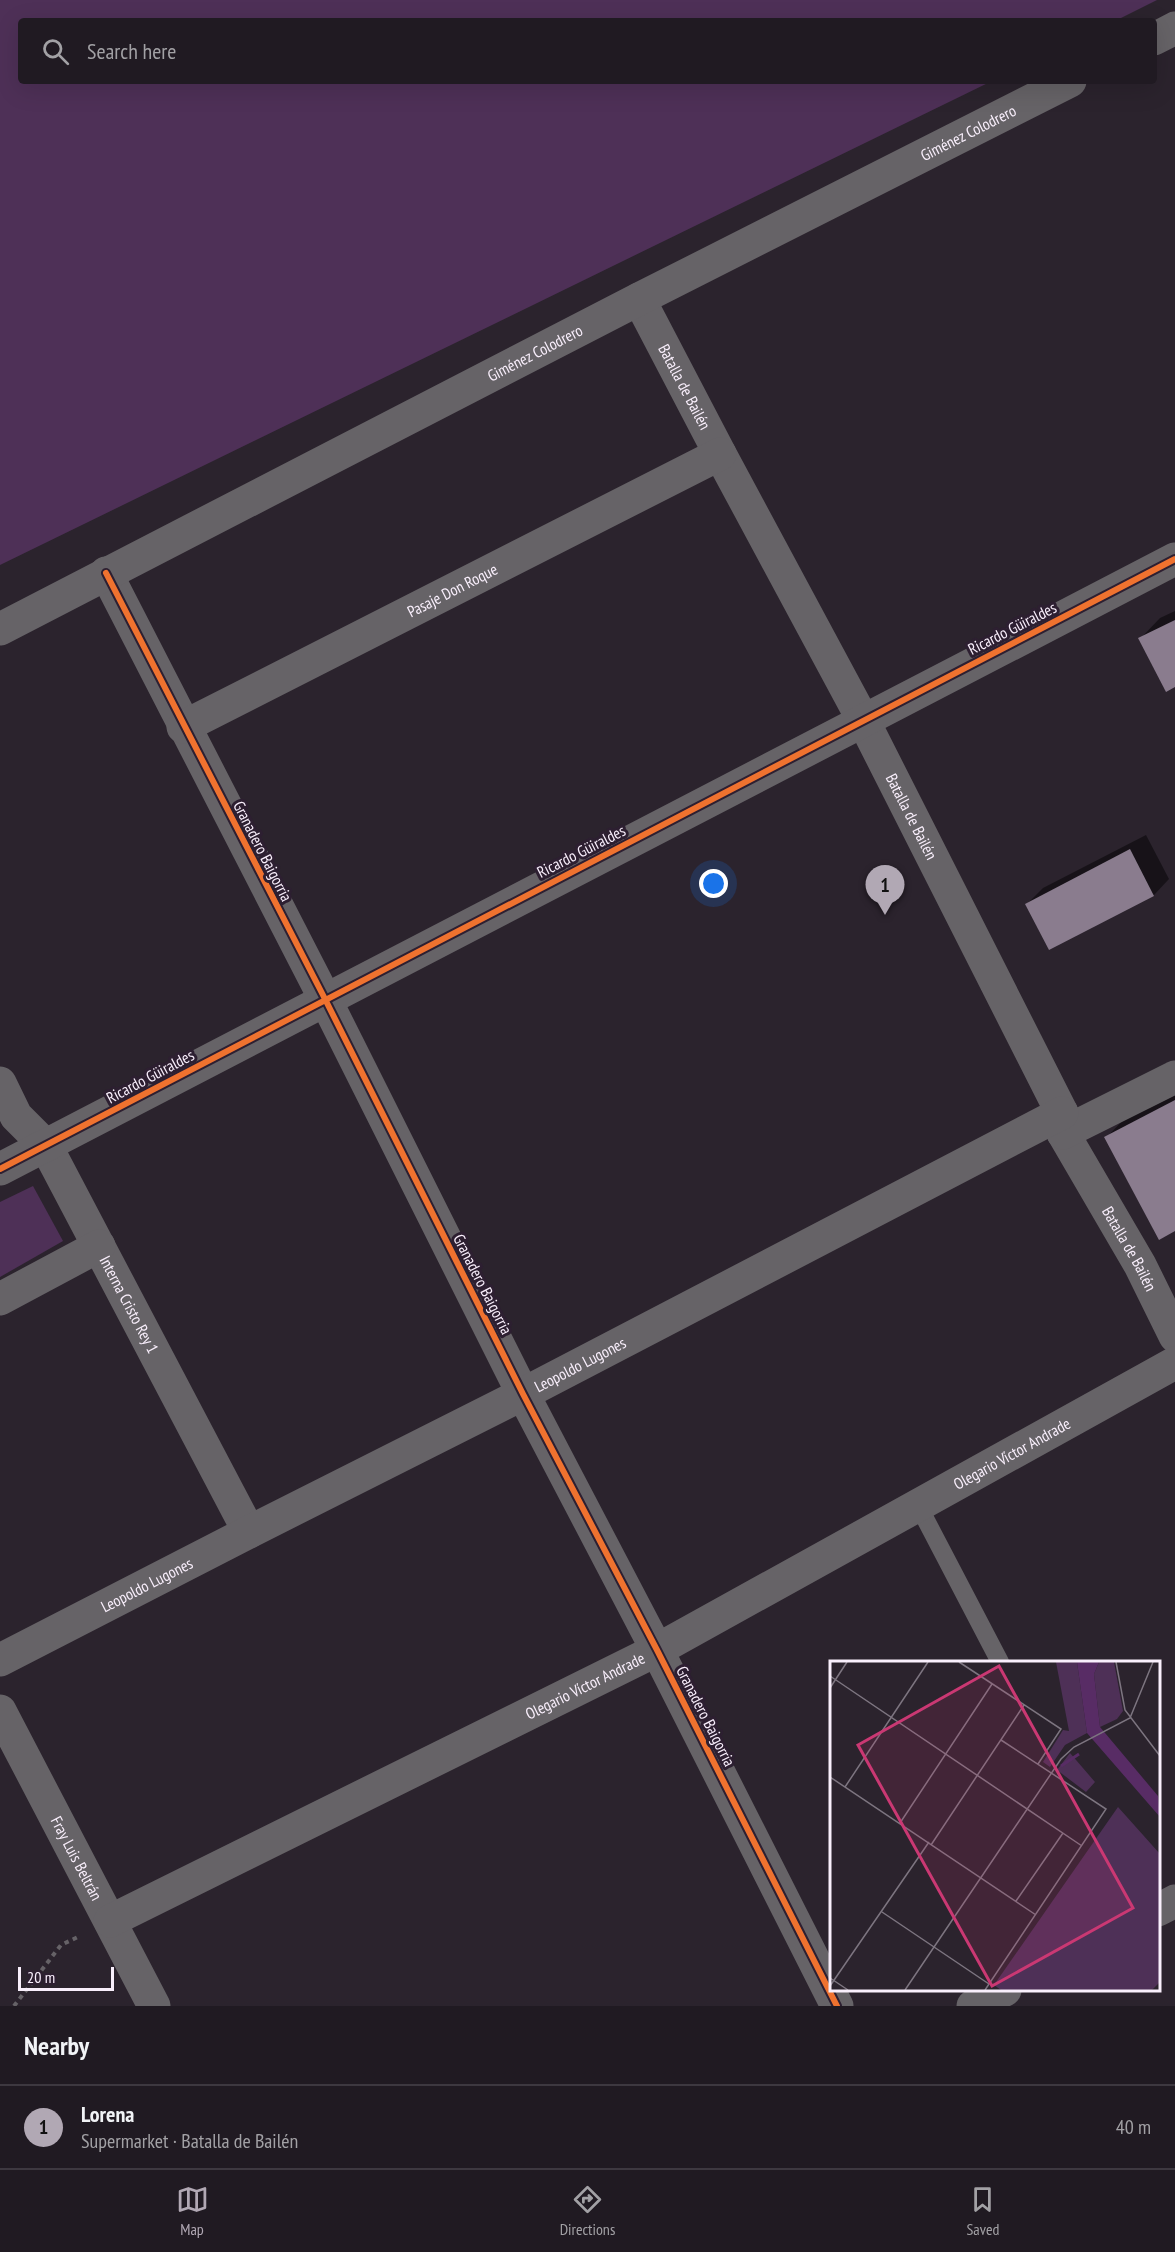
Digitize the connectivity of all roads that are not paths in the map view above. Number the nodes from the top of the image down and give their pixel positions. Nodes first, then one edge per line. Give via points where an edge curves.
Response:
1 (1175, 28) edge
2 (1157, 37) edge
3 (1064, 84) edge
4 (639, 299) junction
5 (720, 454) junction
6 (1175, 559) edge
7 (106, 573) junction
8 (0, 629) edge
9 (863, 720) junction
10 (183, 726) junction
11 (325, 999) junction
12 (1175, 1077) edge
13 (0, 1083) edge
14 (1062, 1123) junction
15 (46, 1146) junction
16 (0, 1169) edge
17 (99, 1246) junction
18 (0, 1299) edge
19 (1175, 1336) edge
20 (1175, 1363) edge
21 (523, 1394) junction
22 (918, 1505) junction
23 (249, 1532) junction
24 (657, 1650) junction
25 (0, 1660) edge
26 (999, 1661) edge
27 (0, 1711) edge
28 (1175, 1901) edge
29 (1160, 1909) edge
30 (110, 1921) junction
31 (1001, 1991) edge
32 (154, 2006) edge
33 (837, 2006) edge
34 (973, 2006) edge

1 - 2 street
3 - 4 street, Giménez Colodrero
4 - 5 street, Batalla de Bailén
4 - 7 street, Giménez Colodrero
5 - 9 street, Batalla de Bailén
5 - 10 street, Pasaje Don Roque
6 - 9 street, Ricardo Güiraldes
7 - 8 street, Giménez Colodrero
7 - 10 street, Granadero Baigorria
9 - 11 street, Ricardo Güiraldes
9 - 14 street, Batalla de Bailén
10 - 11 street, Granadero Baigorria
11 - 15 street, Ricardo Güiraldes
11 - 21 street, Granadero Baigorria
12 - 14 street, Leopoldo Lugones
13 - 15 street, Interna Cristo Rey 1 via 16,1116
14 - 19 street, Batalla de Bailén
14 - 21 street, Leopoldo Lugones
15 - 16 street, Ricardo Güiraldes
15 - 17 street, Interna Cristo Rey 1
17 - 18 street
17 - 23 street, Interna Cristo Rey 1
20 - 22 street, Olegario Víctor Andrade
21 - 23 street, Leopoldo Lugones
21 - 24 street, Granadero Baigorria
22 - 24 street, Olegario Víctor Andrade
22 - 26 lane
23 - 25 street, Leopoldo Lugones
24 - 30 street, Olegario Víctor Andrade
24 - 33 street, Granadero Baigorria
27 - 30 street, Fray Luis Beltrán
28 - 29 street
30 - 32 street, Fray Luis Beltrán
31 - 34 street

